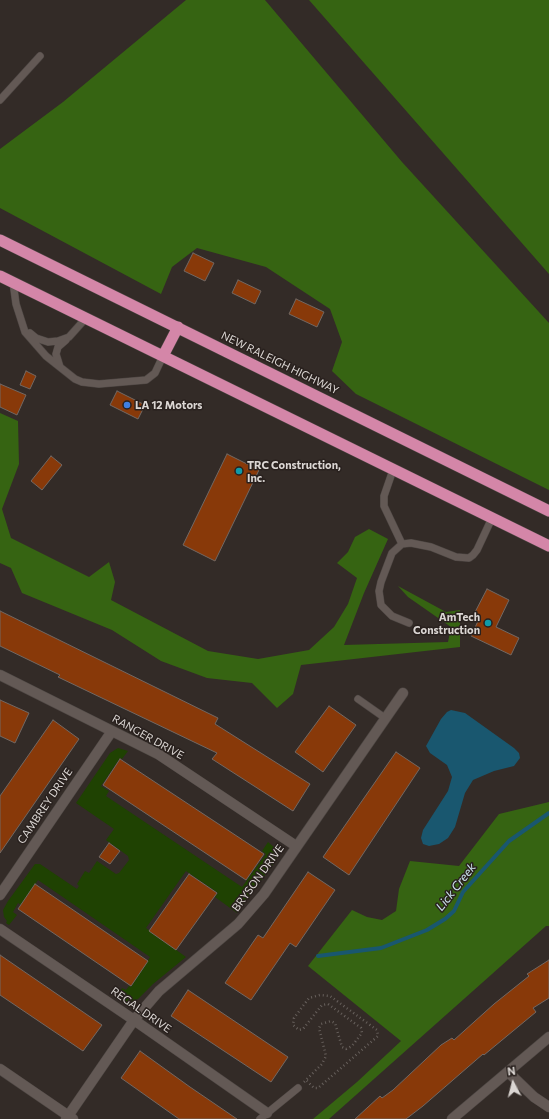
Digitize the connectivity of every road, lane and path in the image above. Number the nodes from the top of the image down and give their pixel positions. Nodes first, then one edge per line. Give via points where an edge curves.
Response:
1 (40, 56) dead end
2 (0, 100) edge
3 (0, 240) edge
4 (0, 276) edge
5 (13, 282) junction
6 (86, 318) junction
7 (20, 319) junction
8 (178, 327) junction
9 (69, 337) junction
10 (163, 356) junction
11 (61, 370) junction
12 (393, 470) junction
13 (549, 510) edge
14 (492, 518) junction
15 (402, 544) junction
16 (549, 546) edge
17 (409, 623) dead end
18 (0, 675) edge
19 (403, 692) dead end
20 (358, 699) dead end
21 (385, 718) junction
22 (112, 731) junction
23 (296, 846) junction
24 (0, 895) edge
25 (0, 929) edge
26 (134, 1020) junction
27 (549, 1037) edge
28 (0, 1069) edge
29 (508, 1072) junction
30 (306, 1080) junction
31 (298, 1088) joint
32 (549, 1107) edge
33 (264, 1116) edge
34 (69, 1118) edge
35 (452, 1119) edge

1 - 2 lane
3 - 8 highway, NEW RALEIGH HIGHWAY
4 - 5 highway
5 - 6 highway
5 - 7 lane
6 - 9 lane
6 - 10 highway
7 - 9 lane via 27,331 36,338 48,342
7 - 11 lane via 25,332
8 - 10 highway
8 - 13 highway, NEW RALEIGH HIGHWAY
9 - 11 lane via 58,347 56,354
10 - 11 lane via 155,373 139,381 90,384 74,379
10 - 12 highway
12 - 14 highway
12 - 15 lane via 384,496 384,506
14 - 15 lane via 477,550 469,558 456,557 420,544
14 - 16 highway
15 - 17 lane via 392,553 381,582 379,598 385,611
18 - 22 street, RANGER DRIVE
19 - 21 street, BRYSON DRIVE
20 - 21 lane
21 - 23 street, BRYSON DRIVE
22 - 23 street, RANGER DRIVE via 158,754
22 - 24 street, CAMBREY DRIVE
23 - 26 street, BRYSON DRIVE via 264,894 238,924 159,991
25 - 26 street, REGAL DRIVE
26 - 33 street, REGAL DRIVE
26 - 34 street, BRYSON DRIVE
27 - 29 street
28 - 34 street
29 - 32 street via 530,1094
29 - 35 street
30 - 30 path via 322,1064 326,1056 319,1028 321,1024 331,1021 335,1023 342,1047 346,1049 352,1046 362,1033 361,1028 328,1004 322,1005 304,1030 299,1030 293,1025 292,1020 306,1001 314,996 326,995 334,998 379,1033 318,1088 314,1088
30 - 31 path
31 - 33 lane

